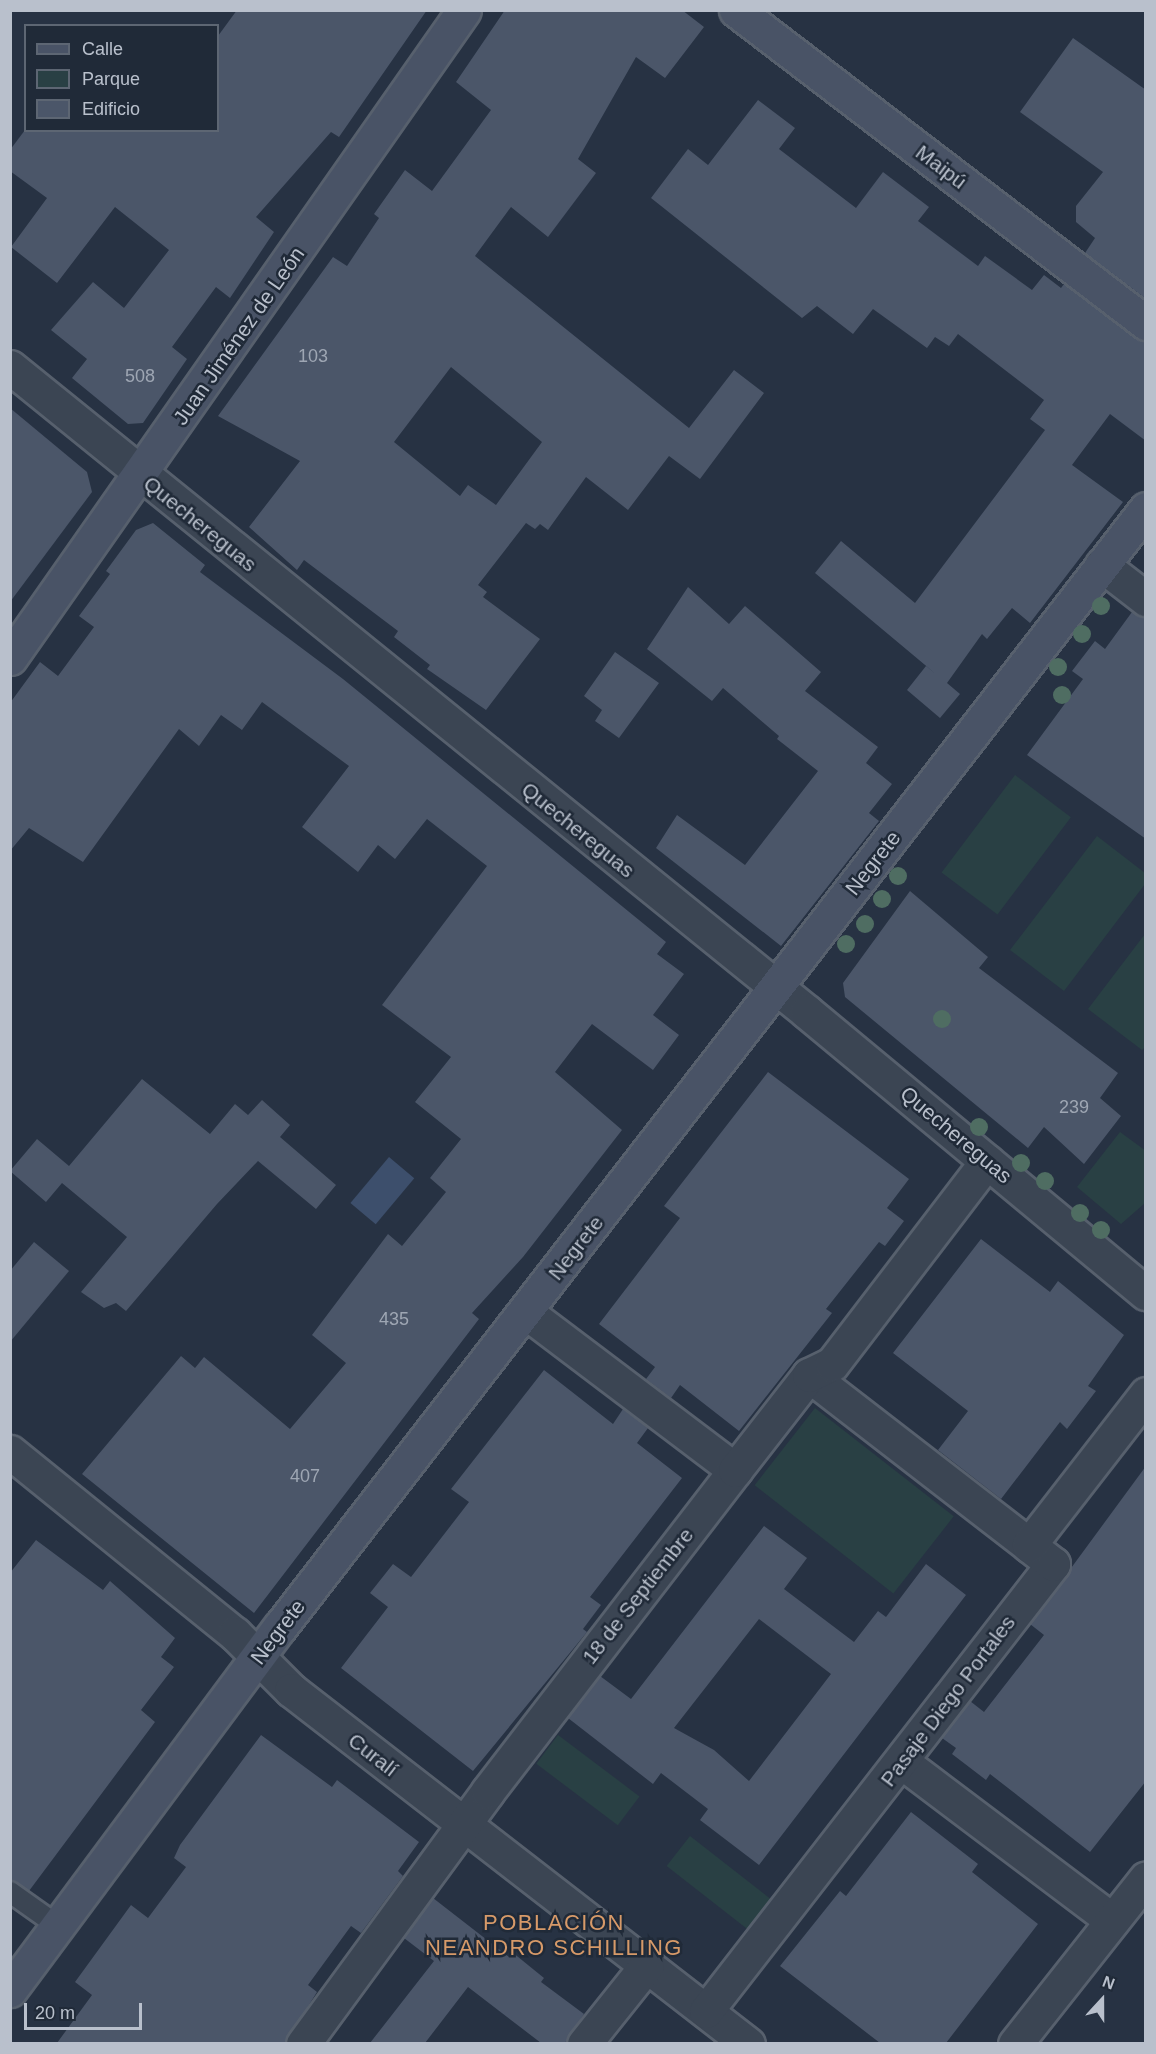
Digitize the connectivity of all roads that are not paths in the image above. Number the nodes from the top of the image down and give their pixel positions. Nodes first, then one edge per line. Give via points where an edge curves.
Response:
1 (464, 10) edge
2 (736, 10) edge
3 (1146, 323) edge
4 (10, 367) edge
5 (141, 476) junction
6 (1146, 509) edge
7 (1102, 565) junction
8 (1146, 599) edge
9 (10, 658) edge
10 (776, 989) junction
11 (987, 1161) junction
12 (1146, 1293) edge
13 (526, 1312) junction
14 (809, 1375) junction
15 (1146, 1394) edge
16 (10, 1452) edge
17 (735, 1470) junction
18 (1029, 1545) junction
19 (258, 1658) junction
20 (902, 1762) junction
21 (463, 1825) junction
22 (1146, 1878) edge
23 (10, 1892) edge
24 (1112, 1920) junction
25 (58, 1926) junction
26 (647, 1965) junction
27 (10, 1990) edge
28 (706, 2011) junction
29 (303, 2043) edge
30 (584, 2043) edge
31 (748, 2043) edge
32 (1015, 2043) edge

1 - 5 main road, Juan Jiménez de León
2 - 3 main road, Maipú
4 - 5 street, Quechereguas
5 - 9 main road, Juan Jiménez de León
5 - 10 street, Quechereguas
6 - 7 main road, Negrete
7 - 8 street
7 - 10 main road, Negrete
10 - 11 street, Quechereguas
10 - 13 main road, Negrete
11 - 12 street, Quechereguas
11 - 14 street, 18 de Septiembre via 832,1364
13 - 17 street
13 - 19 main road, Negrete
14 - 17 street, 18 de Septiembre
14 - 18 street
15 - 18 street
16 - 19 street, Curalí
17 - 21 street, 18 de Septiembre
18 - 20 street, Pasaje Diego Portales via 1053,1564
19 - 21 street, Curalí via 291,1690
19 - 25 main road, Negrete
20 - 24 street
20 - 28 street, Pasaje Diego Portales
21 - 26 street, Curalí
21 - 29 street, 18 de Septiembre
22 - 24 street
23 - 25 lane
24 - 32 street
25 - 27 main road, Negrete
26 - 28 street, Curalí
26 - 30 street
28 - 31 street, Curalí

